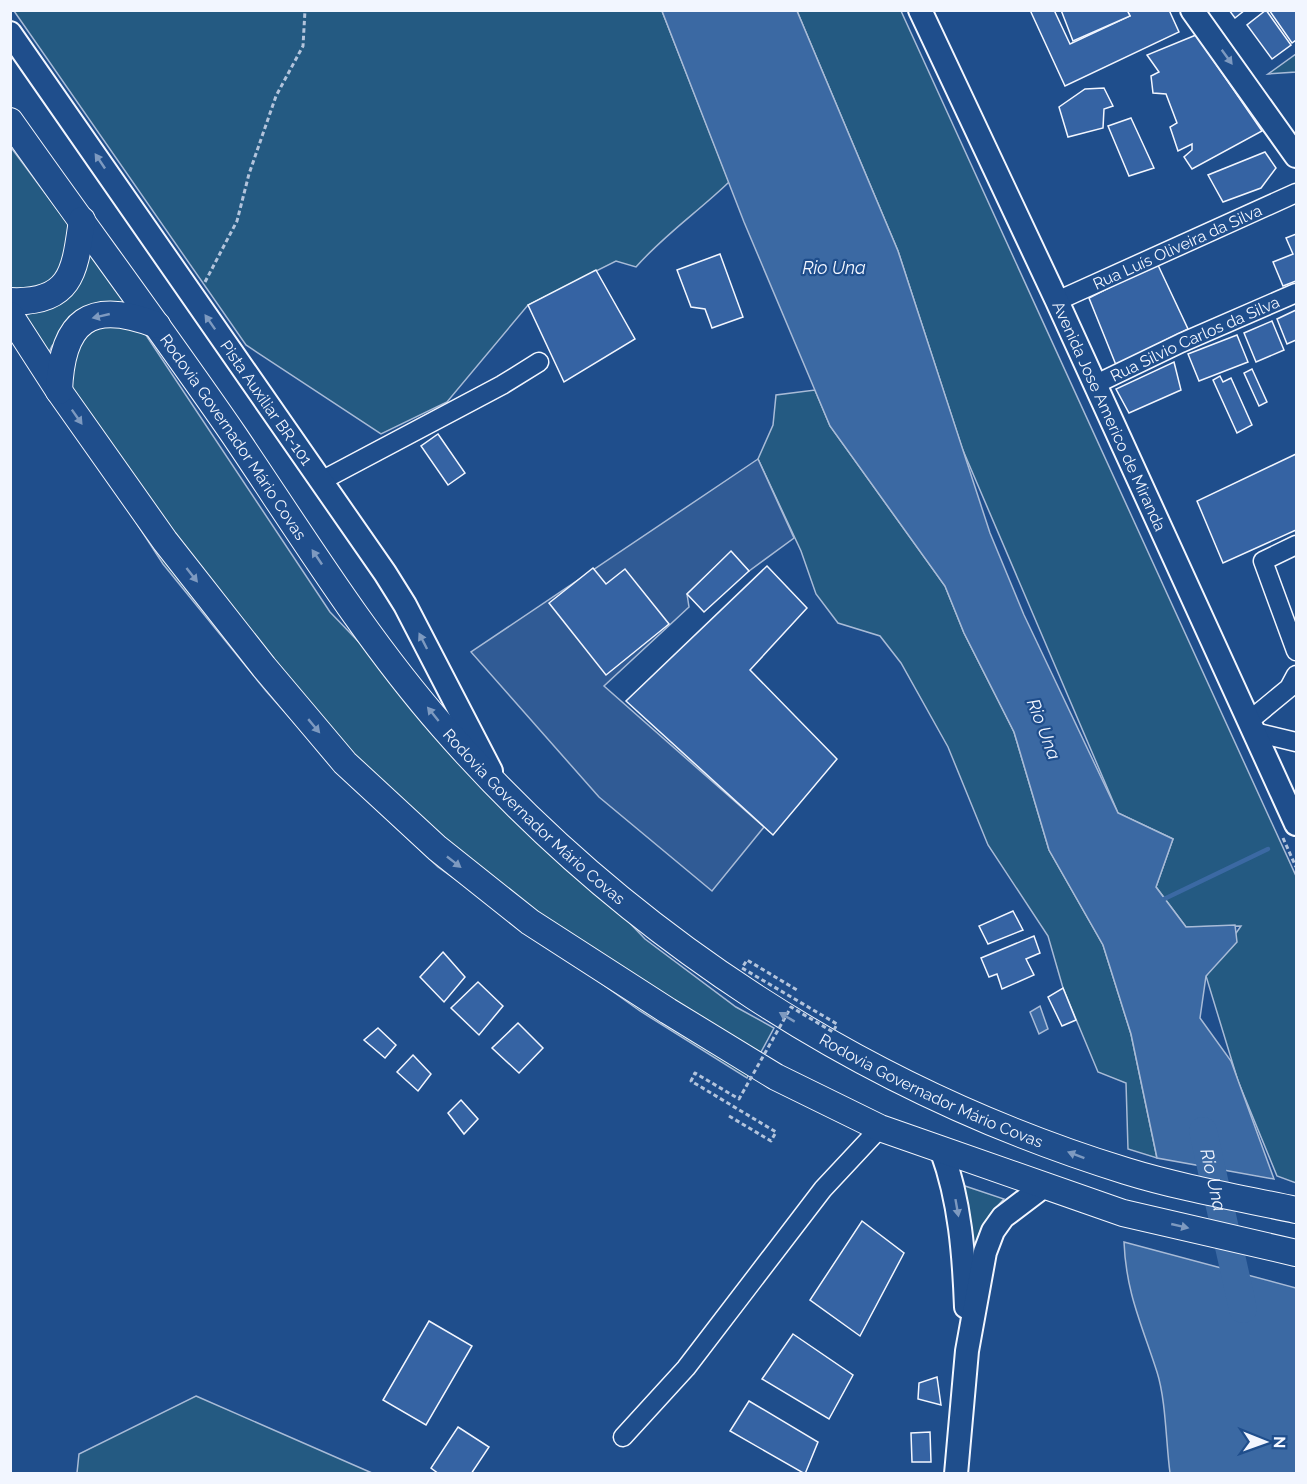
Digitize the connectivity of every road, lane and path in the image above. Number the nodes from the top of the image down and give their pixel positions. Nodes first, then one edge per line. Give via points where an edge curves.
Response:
1 (305, 10) edge
2 (920, 10) edge
3 (1192, 10) edge
4 (10, 33) edge
5 (10, 121) edge
6 (1296, 156) edge
7 (1296, 192) edge
8 (82, 220) junction
9 (1296, 293) edge
10 (194, 299) junction
11 (10, 301) edge
12 (1057, 301) junction
13 (10, 315) edge
14 (157, 325) junction
15 (538, 362) dead end
16 (1094, 385) junction
17 (59, 391) junction
18 (321, 481) junction
19 (1296, 545) edge
20 (1296, 651) edge
21 (1296, 675) edge
22 (1251, 726) junction
23 (1296, 742) edge
24 (498, 786) junction
25 (1296, 824) edge
26 (797, 990) dead end
27 (729, 1116) dead end
28 (880, 1128) junction
29 (942, 1152) junction
30 (1044, 1186) junction
31 (1296, 1210) edge
32 (1296, 1253) edge
33 (967, 1351) junction
34 (623, 1437) dead end
35 (956, 1473) edge

1 - 10 path via 303,46 276,96 237,221
2 - 12 main road, Avenida Jose Americo de Miranda
3 -> 6 main road
10 -> 4 main road, Pista Auxiliar BR-101
5 - 8 highway, Rodovia Governador Mário Covas
7 - 12 street, Rua Luís Oliveira da Silva
8 - 11 highway via 75,267 69,279 43,298
8 - 14 highway, Rodovia Governador Mário Covas
9 - 16 street, Rua Silvio Carlos da Silva
18 -> 10 main road, Pista Auxiliar BR-101
12 - 16 main road, Avenida Jose Americo de Miranda
13 - 17 highway
14 -> 17 highway via 118,314 84,321 66,343
24 -> 14 highway, Rodovia Governador Mário Covas via 409,685
15 - 18 street
16 - 22 main road, Avenida Jose Americo de Miranda
17 -> 28 highway via 165,541 264,667 345,762 437,848 530,922 668,1011 776,1077
24 -> 18 main road, Pista Auxiliar BR-101 via 405,605
19 - 20 street via 1263,561
21 - 22 street via 1289,688
22 - 23 street
22 - 25 main road, Avenida Jose Americo de Miranda
31 -> 24 highway, Rodovia Governador Mário Covas via 1132,1173 1082,1157 927,1093 854,1057 715,972 665,935
26 - 27 path, bridge via 747,960 742,968 837,1024 833,1032 791,1007 738,1099 695,1073 691,1081 776,1132 771,1141
28 - 29 highway
28 - 34 street via 823,1189 686,1368
29 - 30 highway
29 -> 33 main road via 959,1217
30 -> 32 highway via 1123,1214
30 - 33 main road via 1003,1217 993,1231 985,1252
33 - 35 main road

